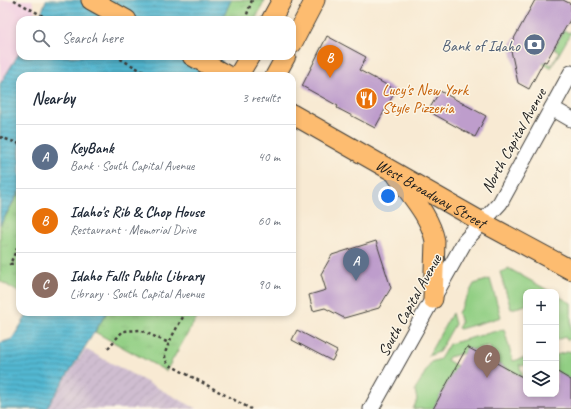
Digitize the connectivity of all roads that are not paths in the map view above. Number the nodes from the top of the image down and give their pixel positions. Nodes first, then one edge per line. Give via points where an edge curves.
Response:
1 (91, 0) edge
2 (282, 0) edge
3 (315, 0) edge
4 (120, 16) edge
5 (273, 16) edge
6 (296, 36) edge
7 (200, 60) edge
8 (246, 60) edge
9 (284, 60) edge
10 (224, 72) edge
11 (233, 72) edge
12 (277, 72) edge
13 (571, 73) edge
14 (552, 108) junction
15 (296, 116) edge
16 (571, 119) edge
17 (394, 172) junction
18 (482, 222) junction
19 (571, 270) edge
20 (433, 299) junction
21 (371, 409) edge

1 - 4 main road
2 - 5 main road
3 - 6 main road
7 - 10 main road
8 - 11 main road
9 - 12 main road
13 - 14 street, North Capital Avenue
14 - 16 street
14 - 18 street, North Capital Avenue via 500,203
15 - 17 main road, West Broadway Street
17 - 18 main road, West Broadway Street
17 - 20 main road via 430,223 435,241
18 - 19 main road, West Broadway Street
18 - 20 street, South Capital Avenue via 465,241
20 - 21 street, South Capital Avenue

